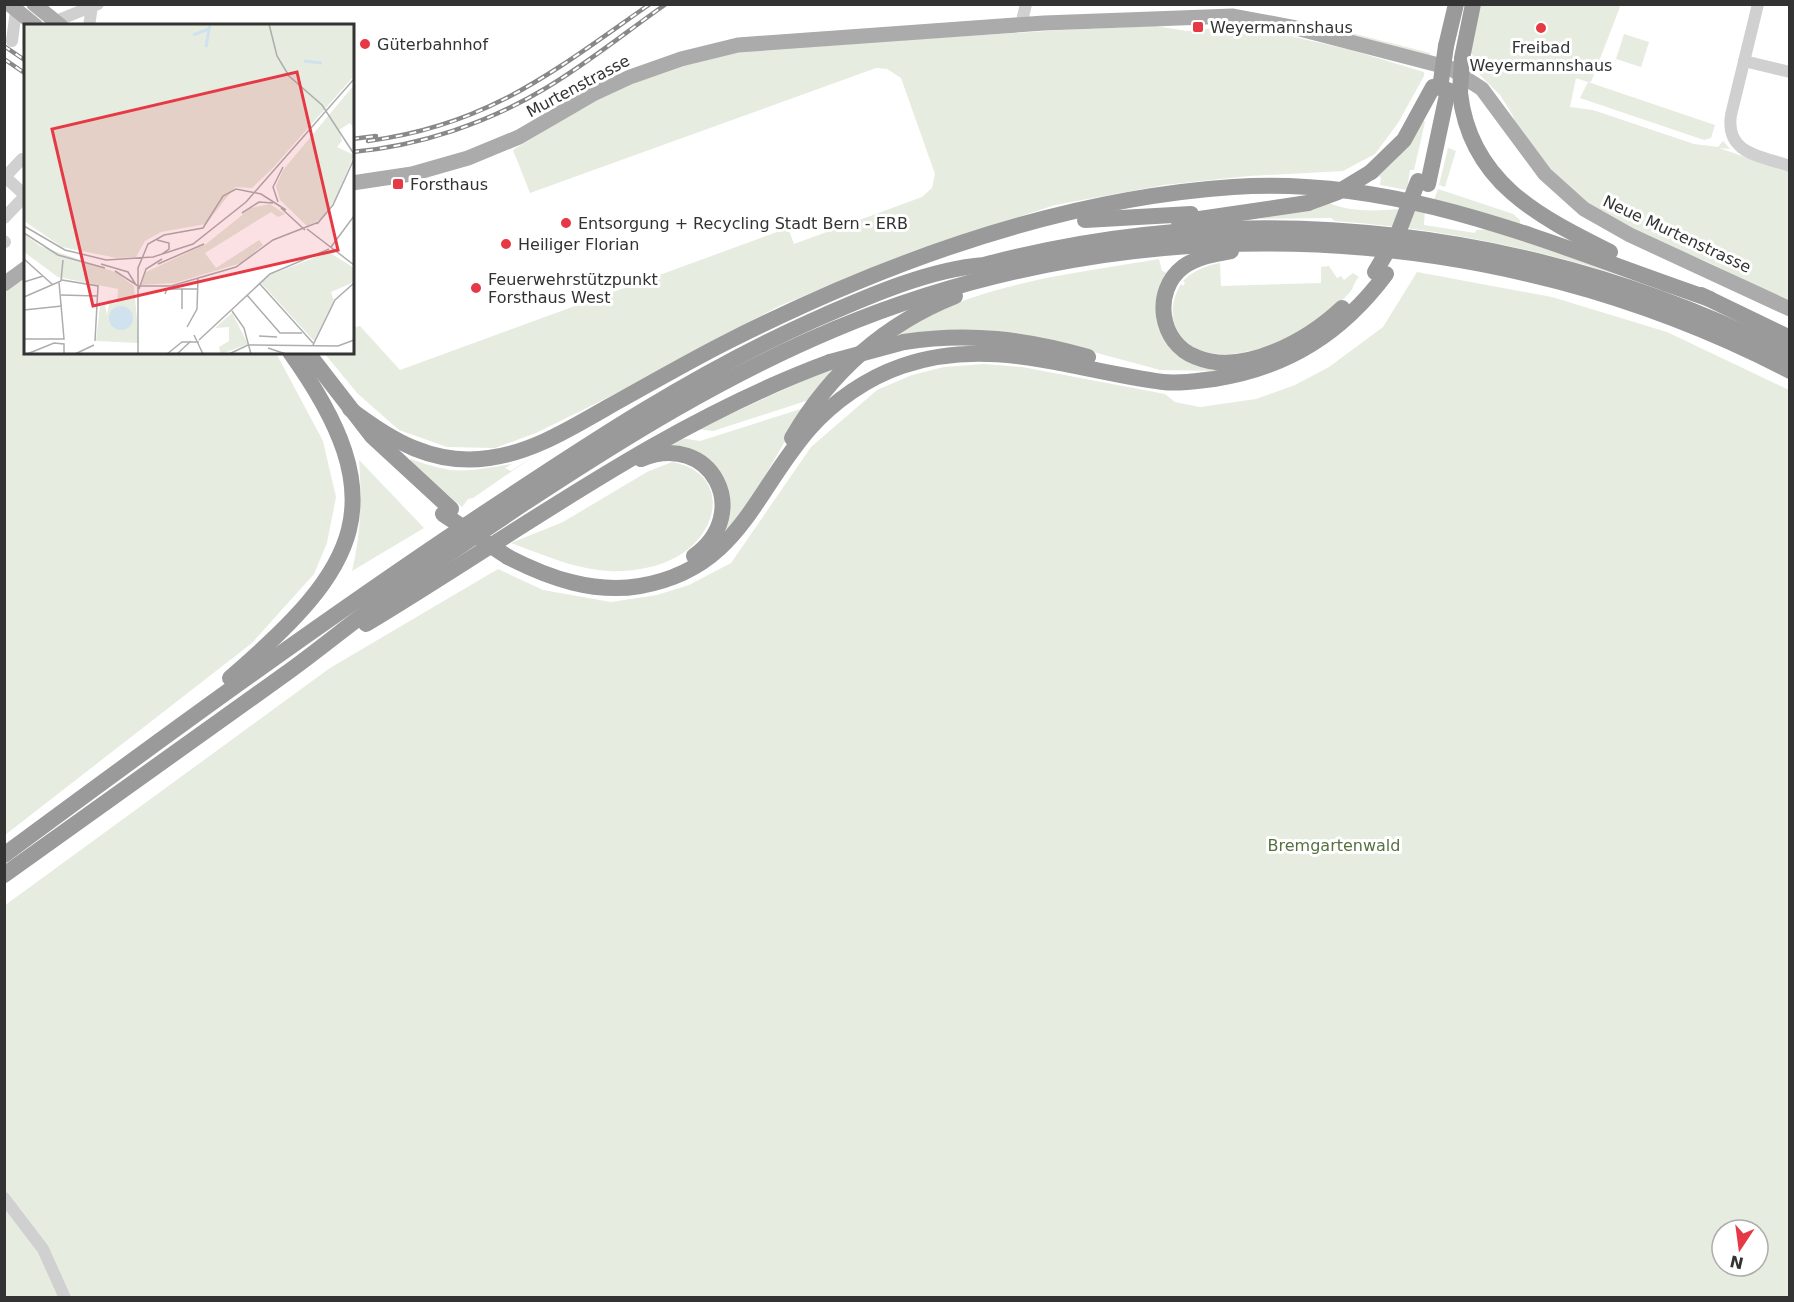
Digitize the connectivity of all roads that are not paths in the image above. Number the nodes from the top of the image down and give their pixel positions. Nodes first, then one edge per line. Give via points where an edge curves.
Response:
1 (34, 4) edge
2 (1026, 4) edge
3 (1456, 4) edge
4 (1467, 4) edge
5 (1473, 4) edge
6 (1758, 4) edge
7 (95, 5) edge
8 (12, 7) edge
9 (33, 24) edge
10 (55, 24) edge
11 (89, 24) edge
12 (1021, 25) junction
13 (15, 37) edge
14 (1744, 61) junction
15 (1790, 72) edge
16 (1463, 75) joint
17 (1445, 90) junction
18 (22, 159) dead end
19 (1790, 166) edge
20 (5, 176) edge
21 (354, 183) edge
22 (24, 195) edge
23 (24, 197) edge
24 (1225, 216) junction
25 (4, 218) edge
26 (1320, 244) junction
27 (929, 255) junction
28 (1058, 264) junction
29 (965, 267) junction
30 (24, 269) edge
31 (1381, 273) junction
32 (4, 284) edge
33 (1710, 299) junction
34 (1790, 309) edge
35 (1790, 338) edge
36 (1790, 355) edge
37 (298, 356) edge
38 (1790, 371) edge
39 (1212, 379) junction
40 (350, 409) junction
41 (591, 482) junction
42 (447, 512) junction
43 (743, 523) junction
44 (512, 554) junction
45 (291, 670) junction
46 (185, 723) junction
47 (4, 855) edge
48 (4, 875) edge
49 (4, 1198) edge
50 (65, 1298) edge

1 - 10 main road
2 - 12 street
3 - 17 highway, bridge via 1446,46
4 - 17 highway
5 - 17 highway, bridge via 1462,58
6 - 14 street
7 - 10 street
7 - 11 street
8 - 9 main road
8 - 13 street
12 - 16 main road, Murtenstrasse via 1233,16 1405,55
12 - 21 main road, Murtenstrasse via 772,40 710,51 621,81 519,137 475,156 412,174
14 - 15 street
14 - 19 street via 1731,116 1734,142
16 - 34 main road, Neue Murtenstrasse via 1494,103 1552,182 1584,209 1620,231
17 - 24 highway, bridge via 1404,140 1371,172 1338,192 1308,203
17 - 31 highway via 1408,237
17 - 33 highway via 1464,118 1472,143 1487,168 1514,195 1594,244
18 - 20 street
20 - 22 street
23 - 25 street
24 - 27 highway via 1143,215 1074,221
24 - 29 highway via 1101,232 979,258
26 - 28 highway via 1208,244
26 - 31 highway via 1288,251 1234,250 1192,262 1176,274 1164,296 1163,317 1170,336 1183,351 1204,360 1227,363 1252,358 1322,325
26 - 38 highway via 1438,256 1548,278 1670,317
27 - 33 highway via 1013,227 1146,198 1233,187 1306,186 1389,196 1457,213 1566,246
27 - 40 highway via 774,319 564,432 511,453 474,460 431,456 397,442
28 - 43 highway via 946,299 883,335 839,373 816,401
28 - 45 highway via 989,277 904,303 812,339 719,385 537,495 384,599
29 - 36 highway via 1100,241 1188,231 1285,228 1377,233 1468,246 1583,273 1695,312
29 - 46 highway via 812,321 638,412 441,542
30 - 32 main road
31 - 39 highway via 1359,307 1310,347 1261,369
33 - 35 highway
37 - 40 highway
37 - 42 highway via 385,462
37 - 46 highway via 331,419 349,465 353,498 347,541 331,574 305,608
39 - 41 highway, bridge via 1145,372 1042,344 1000,338 957,336 904,342 830,362 769,386 705,415
39 - 43 highway via 1186,384 1164,382 1004,354 947,355 901,366 862,385 821,417
40 - 42 highway
41 - 44 highway via 652,454 685,454 702,462 717,479 723,497 722,517 714,535 696,555 651,575 613,579 583,576
41 - 45 highway
42 - 44 highway
43 - 44 highway via 718,550 690,569 633,587 572,582 536,570
45 - 48 highway
46 - 47 highway
49 - 50 street via 43,1249

